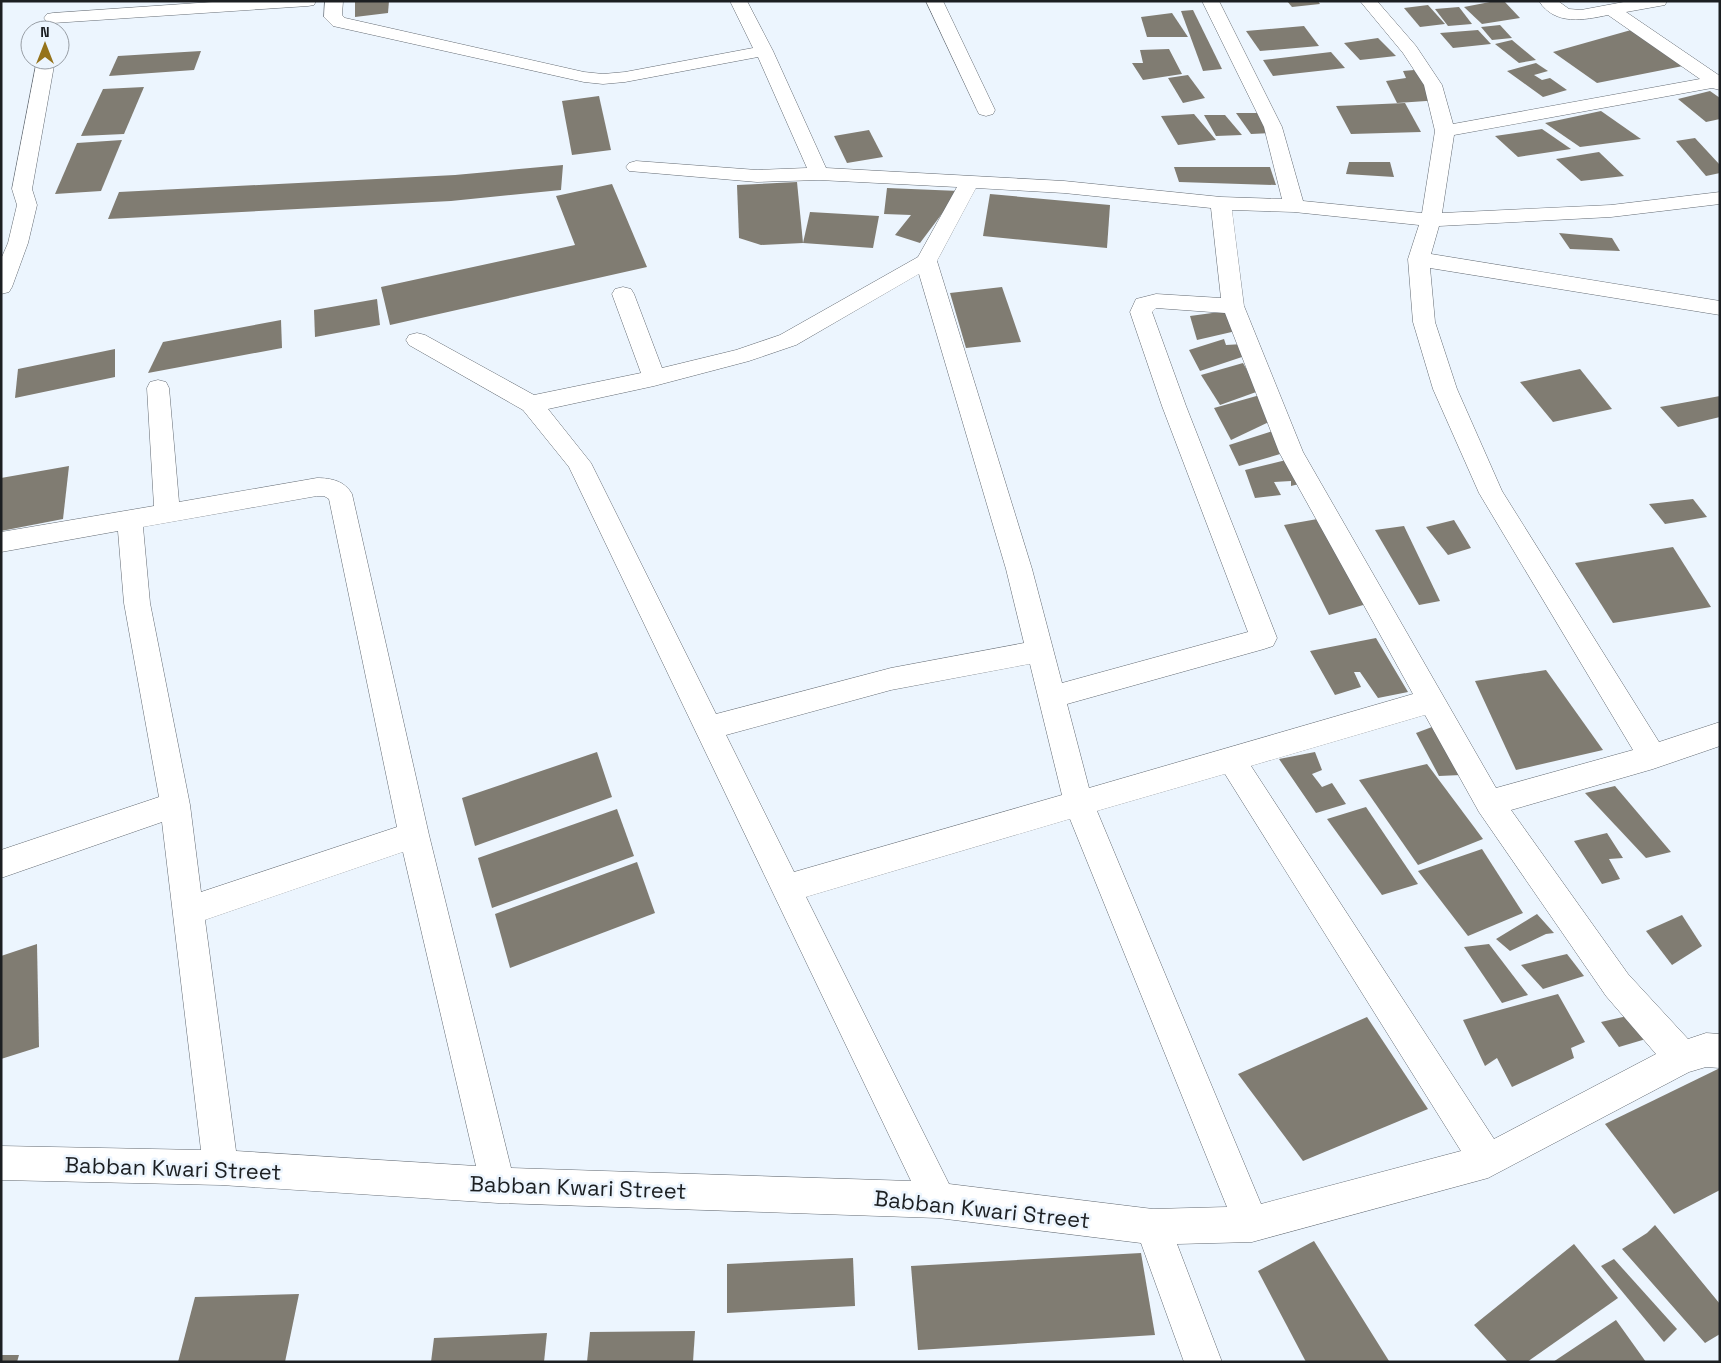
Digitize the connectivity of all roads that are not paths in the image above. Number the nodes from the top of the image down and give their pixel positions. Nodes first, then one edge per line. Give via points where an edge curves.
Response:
1 (308, 1) edge
2 (334, 1) edge
3 (934, 1) edge
4 (1210, 1) edge
5 (1368, 1) edge
6 (1547, 1) edge
7 (1659, 1) edge
8 (741, 2) edge
9 (1612, 10) junction
10 (53, 16) edge
11 (764, 51) junction
12 (44, 70) edge
13 (1718, 84) edge
14 (986, 110) dead end
15 (1445, 131) junction
16 (636, 167) dead end
17 (819, 174) junction
18 (970, 182) junction
19 (1720, 198) edge
20 (1221, 203) junction
21 (1294, 206) junction
22 (1432, 220) junction
23 (1419, 258) junction
24 (926, 261) junction
25 (1, 287) edge
26 (623, 294) dead end
27 (1233, 306) junction
28 (1720, 308) edge
29 (417, 340) dead end
30 (654, 378) junction
31 (158, 388) dead end
32 (531, 404) junction
33 (168, 512) junction
34 (130, 518) junction
35 (1, 542) edge
36 (1041, 651) junction
37 (1052, 698) junction
38 (1431, 701) junction
39 (708, 728) junction
40 (1720, 734) edge
41 (1653, 757) junction
42 (1230, 759) junction
43 (1489, 803) junction
44 (1079, 804) junction
45 (175, 805) junction
46 (414, 835) junction
47 (1, 864) edge
48 (786, 890) junction
49 (188, 911) junction
50 (1720, 1051) edge
51 (1682, 1058) junction
52 (1488, 1160) junction
53 (1, 1163) edge
54 (222, 1168) junction
55 (498, 1185) junction
56 (938, 1200) junction
57 (1252, 1224) junction
58 (1153, 1227) junction
59 (1203, 1362) edge

1 - 10 street
2 - 11 street via 333,17 338,22 584,77 625,77
3 - 14 street
4 - 21 street via 1274,127
5 - 15 street via 1410,50 1433,85
6 - 9 street via 1565,14
7 - 9 street
8 - 11 street
9 - 13 street
11 - 17 street
12 - 25 street via 22,189 28,205
13 - 15 street
15 - 22 street
16 - 17 street via 757,176
17 - 18 street
18 - 20 street via 1064,187
18 - 24 street
19 - 22 street via 1611,211
20 - 21 street
20 - 27 street
21 - 22 street
22 - 23 street
23 - 28 street
23 - 41 street via 1424,322 1445,389 1490,493
24 - 30 street via 788,340 741,356
24 - 36 street via 1020,569
26 - 30 street
27 - 37 street via 1156,301 1144,304 1141,312 1264,638
27 - 38 street via 1292,452
29 - 32 street
30 - 32 street
31 - 33 street
32 - 39 street via 579,463
33 - 34 street
33 - 46 street via 317,487 329,487 340,494
34 - 35 street
34 - 45 street via 136,603
36 - 37 street
36 - 39 street via 890,679
37 - 44 street
38 - 42 street
38 - 43 street
39 - 48 street
40 - 41 street
41 - 43 street
42 - 44 street
42 - 52 street
43 - 51 street via 1617,984
44 - 48 street
44 - 57 street
45 - 47 street
45 - 49 street
46 - 49 street
46 - 55 street
48 - 56 street
49 - 54 street
50 - 51 street, Babban Kwari Street via 1706,1050
51 - 52 street, Babban Kwari Street
52 - 57 street, Babban Kwari Street
53 - 54 street, Babban Kwari Street
54 - 55 street, Babban Kwari Street
55 - 56 street, Babban Kwari Street
56 - 58 street, Babban Kwari Street
57 - 58 street, Babban Kwari Street
58 - 59 street

